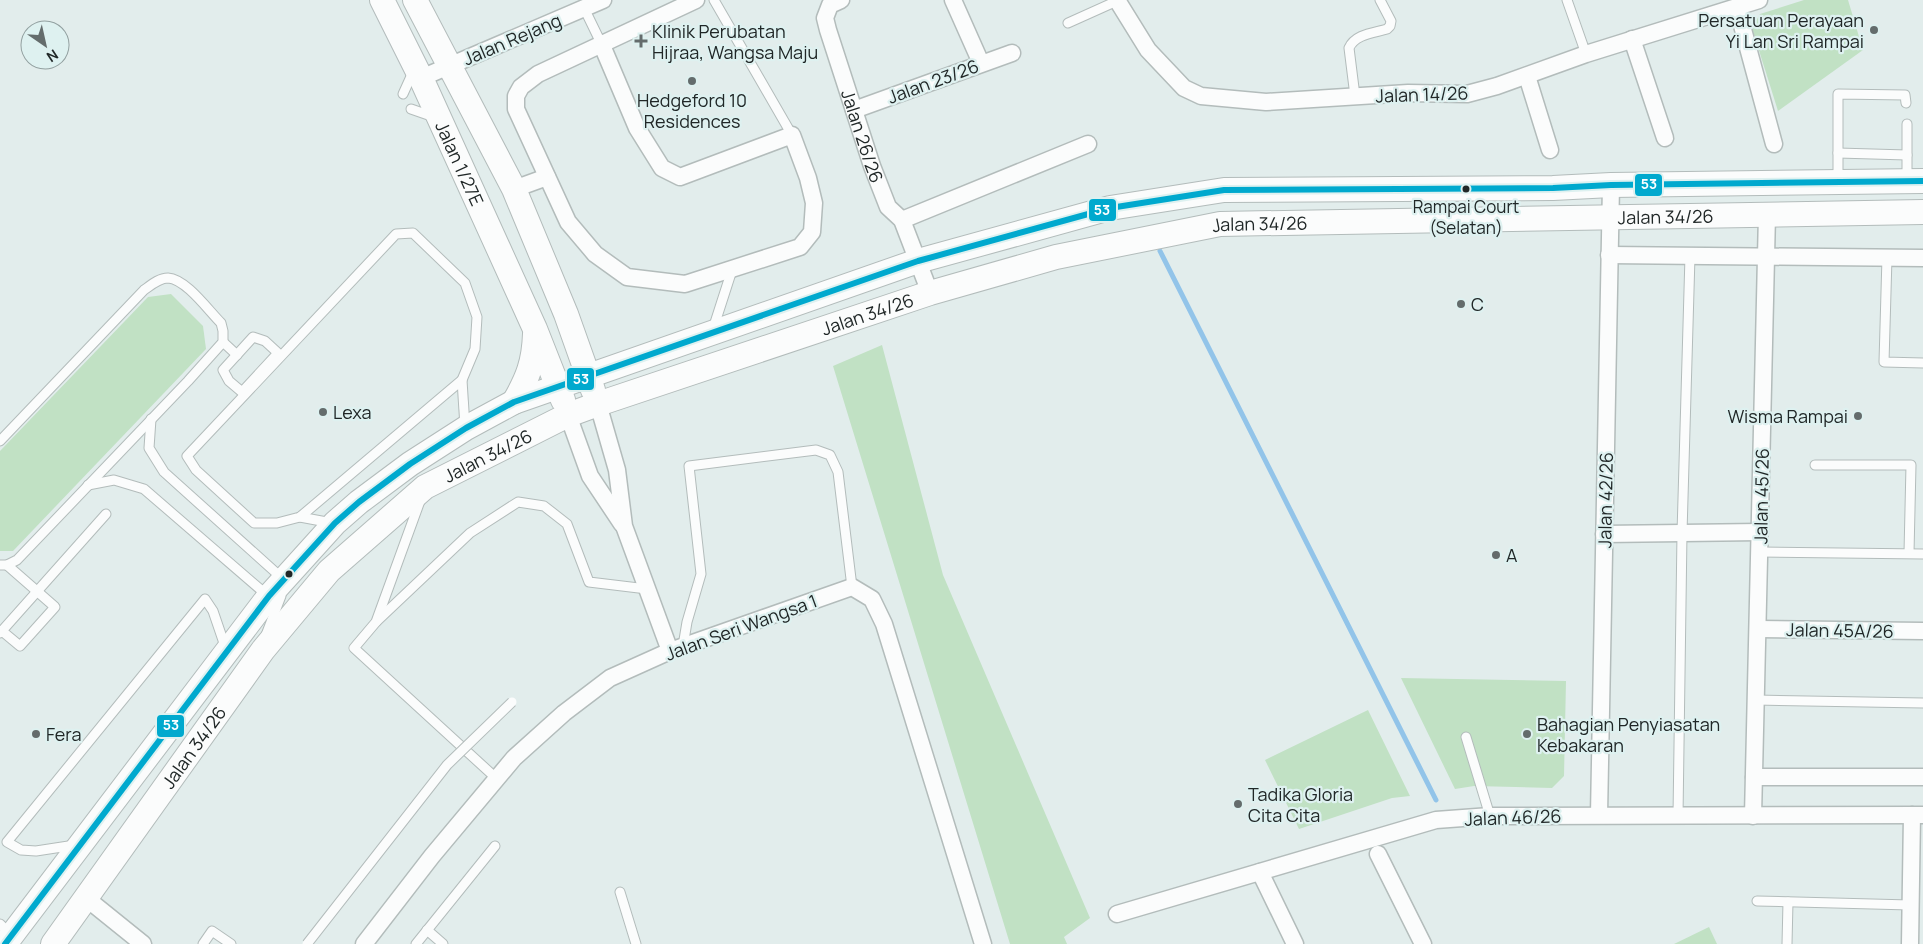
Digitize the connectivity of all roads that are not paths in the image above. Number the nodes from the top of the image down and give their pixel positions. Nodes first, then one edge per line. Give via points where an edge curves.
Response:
1 (382, 0) edge
2 (415, 0) edge
3 (603, 0) edge
4 (696, 0) edge
5 (714, 0) edge
6 (953, 0) edge
7 (1380, 0) edge
8 (1567, 0) edge
9 (1759, 0) edge
10 (1117, 1) edge
11 (836, 2) edge
12 (1737, 7) junction
13 (584, 8) junction
14 (1068, 23) dead end
15 (1632, 39) junction
16 (601, 43) junction
17 (1012, 53) dead end
18 (1586, 54) junction
19 (980, 64) junction
20 (449, 66) junction
21 (418, 72) junction
22 (1527, 76) junction
23 (404, 94) dead end
24 (1355, 96) junction
25 (1906, 103) dead end
26 (411, 109) dead end
27 (854, 110) junction
28 (439, 119) junction
29 (1906, 124) dead end
30 (792, 135) junction
31 (1665, 138) dead end
32 (1088, 144) dead end
33 (1774, 144) dead end
34 (1550, 150) dead end
35 (1838, 153) junction
36 (1907, 155) junction
37 (547, 177) junction
38 (1915, 181) edge
39 (1838, 182) junction
40 (1611, 185) junction
41 (514, 189) junction
42 (1923, 212) edge
43 (1767, 214) junction
44 (1610, 218) junction
45 (902, 220) junction
46 (1609, 256) junction
47 (1690, 256) junction
48 (1766, 256) junction
49 (1887, 257) junction
50 (1923, 258) edge
51 (918, 261) junction
52 (732, 270) junction
53 (930, 293) junction
54 (566, 314) junction
55 (535, 329) junction
56 (712, 332) junction
57 (223, 342) junction
58 (237, 355) junction
59 (646, 355) junction
60 (1923, 363) edge
61 (588, 375) junction
62 (462, 380) junction
63 (558, 385) junction
64 (514, 402) junction
65 (598, 404) junction
66 (568, 416) junction
67 (151, 419) junction
68 (466, 428) junction
69 (0, 441) edge
70 (1815, 465) dead end
71 (88, 486) junction
72 (425, 486) junction
73 (106, 514) dead end
74 (300, 517) junction
75 (334, 523) junction
76 (624, 526) junction
77 (1760, 532) junction
78 (1682, 533) junction
79 (1604, 534) junction
80 (1760, 552) junction
81 (1909, 553) junction
82 (1923, 554) edge
83 (260, 558) junction
84 (4, 565) edge
85 (284, 572) junction
86 (852, 587) junction
87 (647, 589) junction
88 (37, 591) junction
89 (376, 622) junction
90 (1758, 629) junction
91 (1923, 631) edge
92 (1, 632) edge
93 (676, 648) junction
94 (263, 650) junction
95 (227, 652) junction
96 (1756, 700) junction
97 (512, 702) dead end
98 (1923, 703) edge
99 (1466, 737) dead end
100 (1754, 777) junction
101 (1923, 777) edge
102 (497, 779) junction
103 (1599, 815) junction
104 (1490, 816) junction
105 (1678, 816) junction
106 (1754, 816) junction
107 (1918, 816) edge
108 (80, 845) junction
109 (495, 846) dead end
110 (1378, 854) dead end
111 (1260, 872) junction
112 (620, 892) dead end
113 (86, 898) junction
114 (1757, 901) dead end
115 (1788, 902) junction
116 (1910, 905) junction
117 (1117, 914) dead end
118 (427, 930) junction
119 (5, 935) edge
120 (54, 944) edge
121 (143, 944) edge
122 (203, 944) edge
123 (231, 944) edge
124 (307, 944) edge
125 (364, 944) edge
126 (416, 944) edge
127 (444, 944) edge
128 (636, 944) edge
129 (984, 944) edge
130 (1295, 944) edge
131 (1423, 944) edge
132 (1787, 944) edge
133 (1910, 944) edge

1 - 21 main road, Jalan 1/27E
2 - 20 main road, Jalan 1/27E
3 - 13 street, Jalan Rejang
4 - 16 street
5 - 30 lane
6 - 19 street
7 - 24 lane via 1391,21 1390,26 1358,38 1349,48
8 - 18 lane
9 - 12 street, Jalan 14/26
10 - 14 lane
10 - 24 street, Jalan 14/26 via 1159,63 1184,88 1201,96 1266,102
11 - 27 street, Jalan 26/26 via 825,18
12 - 15 street, Jalan 14/26
12 - 33 street
13 - 16 lane
13 - 20 street, Jalan Rejang
15 - 18 street, Jalan 14/26
15 - 31 street
16 - 30 street via 637,128 662,168 680,177
16 - 37 street via 538,74 521,87 516,96 516,109
17 - 19 street, Jalan 23/26
18 - 22 street, Jalan 14/26
19 - 27 street, Jalan 23/26
20 - 21 street, Jalan Rejang
20 - 41 main road, Jalan 1/27E
21 - 23 lane
21 - 28 main road, Jalan 1/27E
22 - 24 street, Jalan 14/26 via 1467,94
22 - 34 street
25 - 35 lane via 1905,94 1838,94
26 - 28 lane
27 - 45 street, Jalan 26/26 via 888,207
28 - 55 main road, Jalan 1/27E
29 - 36 lane
30 - 52 street via 814,203 812,232 800,247
32 - 45 street
35 - 36 lane
35 - 39 lane
36 - 38 lane
37 - 41 street
37 - 52 street via 568,222 595,254 627,277 685,284
38 - 39 main road, Jalan 34/26
39 - 40 main road, Jalan 34/26
40 - 44 street, Jalan 42/26
40 - 51 main road, Jalan 34/26 via 1224,190 1110,208
41 - 54 main road, Jalan 1/27E
42 - 43 main road, Jalan 34/26
43 - 44 main road, Jalan 34/26
43 - 48 street, Jalan 45/26
44 - 46 street, Jalan 42/26
44 - 53 main road, Jalan 34/26 via 1220,224 1056,257
45 - 51 street, Jalan 26/26
46 - 47 street
46 - 79 street, Jalan 42/26
47 - 48 street
47 - 78 lane
48 - 49 street
48 - 77 street, Jalan 45/26
49 - 50 street
49 - 60 lane via 1884,362
51 - 53 street, Jalan 26/26
51 - 56 main road, Jalan 34/26
52 - 56 lane
53 - 65 main road, Jalan 34/26
54 - 59 main road via 599,356 623,358
54 - 61 main road
55 - 63 main road
55 - 64 main road via 530,371
56 - 59 main road, Jalan 34/26
57 - 58 lane
57 - 67 lane
57 - 69 lane via 221,323 181,282 168,278 158,280 144,290
58 - 58 lane via 253,337 265,341 278,353 242,392 229,381 223,370
59 - 61 main road, Jalan 34/26
61 - 63 main road, Jalan 34/26
61 - 65 main road
62 - 68 lane
62 - 74 lane
62 - 74 lane via 475,349 477,317 465,283 413,233 396,234 187,456 196,470 254,523 277,523
63 - 64 main road, Jalan 34/26
63 - 66 main road
64 - 68 main road, Jalan 34/26
65 - 66 main road, Jalan 34/26
65 - 76 street via 618,470
66 - 72 main road, Jalan 34/26
66 - 76 street via 590,476
67 - 71 lane
67 - 83 lane via 149,448 164,472
68 - 75 main road, Jalan 34/26 via 410,464
70 - 81 lane via 1911,465
71 - 84 lane via 17,560
71 - 85 lane via 114,480 144,488
72 - 89 lane
72 - 94 main road, Jalan 34/26 via 329,571
73 - 88 lane
74 - 75 lane
75 - 85 main road, Jalan 34/26
76 - 87 street
77 - 78 street
77 - 80 street, Jalan 45/26
78 - 79 street
78 - 105 lane
79 - 103 street, Jalan 42/26
80 - 81 lane
80 - 90 street, Jalan 45/26
81 - 82 lane
83 - 85 lane
83 - 85 lane
84 - 88 lane
85 - 94 lane
85 - 95 main road, Jalan 34/26
86 - 93 street, Jalan Seri Wangsa 1
86 - 93 lane via 838,472 830,456 816,450 689,466 701,574
86 - 129 street via 872,599 884,624
87 - 89 lane via 589,582 567,524 544,506 518,502 470,533
87 - 93 street
88 - 92 lane
88 - 92 lane via 55,607 20,646
89 - 102 lane via 354,648
90 - 91 street, Jalan 45A/26
90 - 96 street, Jalan 45/26
93 - 102 street, Jalan Seri Wangsa 1 via 610,678 564,713 514,758
94 - 113 main road, Jalan 34/26
95 - 108 main road, Jalan 34/26
95 - 108 lane via 213,611 205,599 7,842 20,850 36,851
96 - 98 lane
96 - 100 street, Jalan 45/26
97 - 124 lane, bridge via 447,765
99 - 104 lane
100 - 101 street
100 - 106 street, Jalan 45/26
102 - 125 street, Jalan Seri Wangsa 1
103 - 104 street, Jalan 46/26
103 - 105 street, Jalan 46/26
104 - 111 street, Jalan 46/26 via 1436,820
105 - 106 street, Jalan 46/26
106 - 107 street, Jalan 46/26
107 - 116 street
108 - 119 main road, Jalan 34/26
109 - 118 lane
110 - 131 street
111 - 117 street, Jalan 46/26
111 - 130 street
112 - 128 lane
113 - 120 main road, Jalan 34/26
113 - 121 street
114 - 115 lane
115 - 116 lane
115 - 132 lane
116 - 133 street
118 - 126 lane
118 - 127 lane
122 - 123 lane via 212,931

